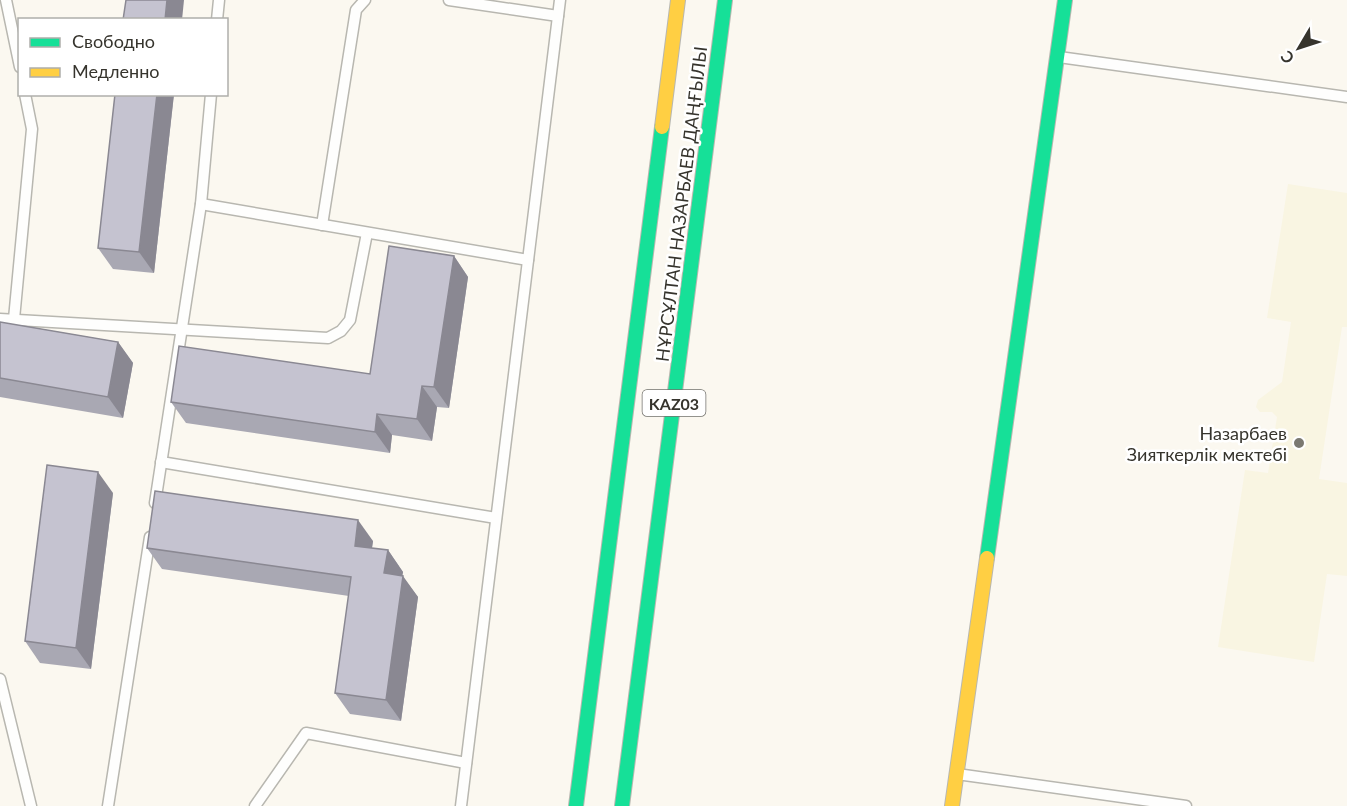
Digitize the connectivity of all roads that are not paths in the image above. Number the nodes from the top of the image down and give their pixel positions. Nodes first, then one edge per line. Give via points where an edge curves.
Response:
1 (6, 0) edge
2 (219, 0) edge
3 (365, 0) edge
4 (449, 0) edge
5 (560, 0) edge
6 (678, 0) edge
7 (724, 0) edge
8 (1065, 0) edge
9 (558, 16) junction
10 (217, 18) edge
11 (18, 57) edge
12 (1057, 57) junction
13 (25, 96) edge
14 (211, 96) edge
15 (1347, 97) edge
16 (201, 204) junction
17 (322, 225) junction
18 (367, 233) junction
19 (528, 260) junction
20 (0, 319) edge
21 (14, 319) junction
22 (182, 328) junction
23 (161, 462) junction
24 (154, 510) edge
25 (496, 518) junction
26 (152, 522) edge
27 (0, 679) edge
28 (466, 763) junction
29 (957, 774) junction
30 (32, 806) edge
31 (108, 806) edge
32 (255, 806) edge
33 (461, 806) edge
34 (576, 806) edge
35 (622, 806) edge
36 (952, 806) edge
37 (1186, 806) edge

1 - 11 lane
2 - 10 lane
3 - 17 lane via 356,10
4 - 9 lane
5 - 9 lane
6 - 34 main road, НҰРСҰЛТАН НАЗАРБАЕВ ДАҢҒЫЛЫ / KАZ03
7 - 35 main road, НҰРСҰЛТАН НАЗАРБАЕВ ДАҢҒЫЛЫ / KАZ03
8 - 12 main road
9 - 19 lane
12 - 15 lane
12 - 29 main road
13 - 21 lane via 32,129
14 - 16 lane
16 - 17 lane
16 - 22 lane
17 - 18 lane
18 - 19 lane
18 - 22 lane via 350,320 328,338
19 - 25 lane
20 - 21 lane
21 - 22 lane
22 - 23 lane
23 - 24 lane
23 - 25 lane
25 - 28 lane
26 - 31 lane
27 - 30 lane
28 - 32 lane via 306,733
28 - 33 lane
29 - 36 main road
29 - 37 lane

